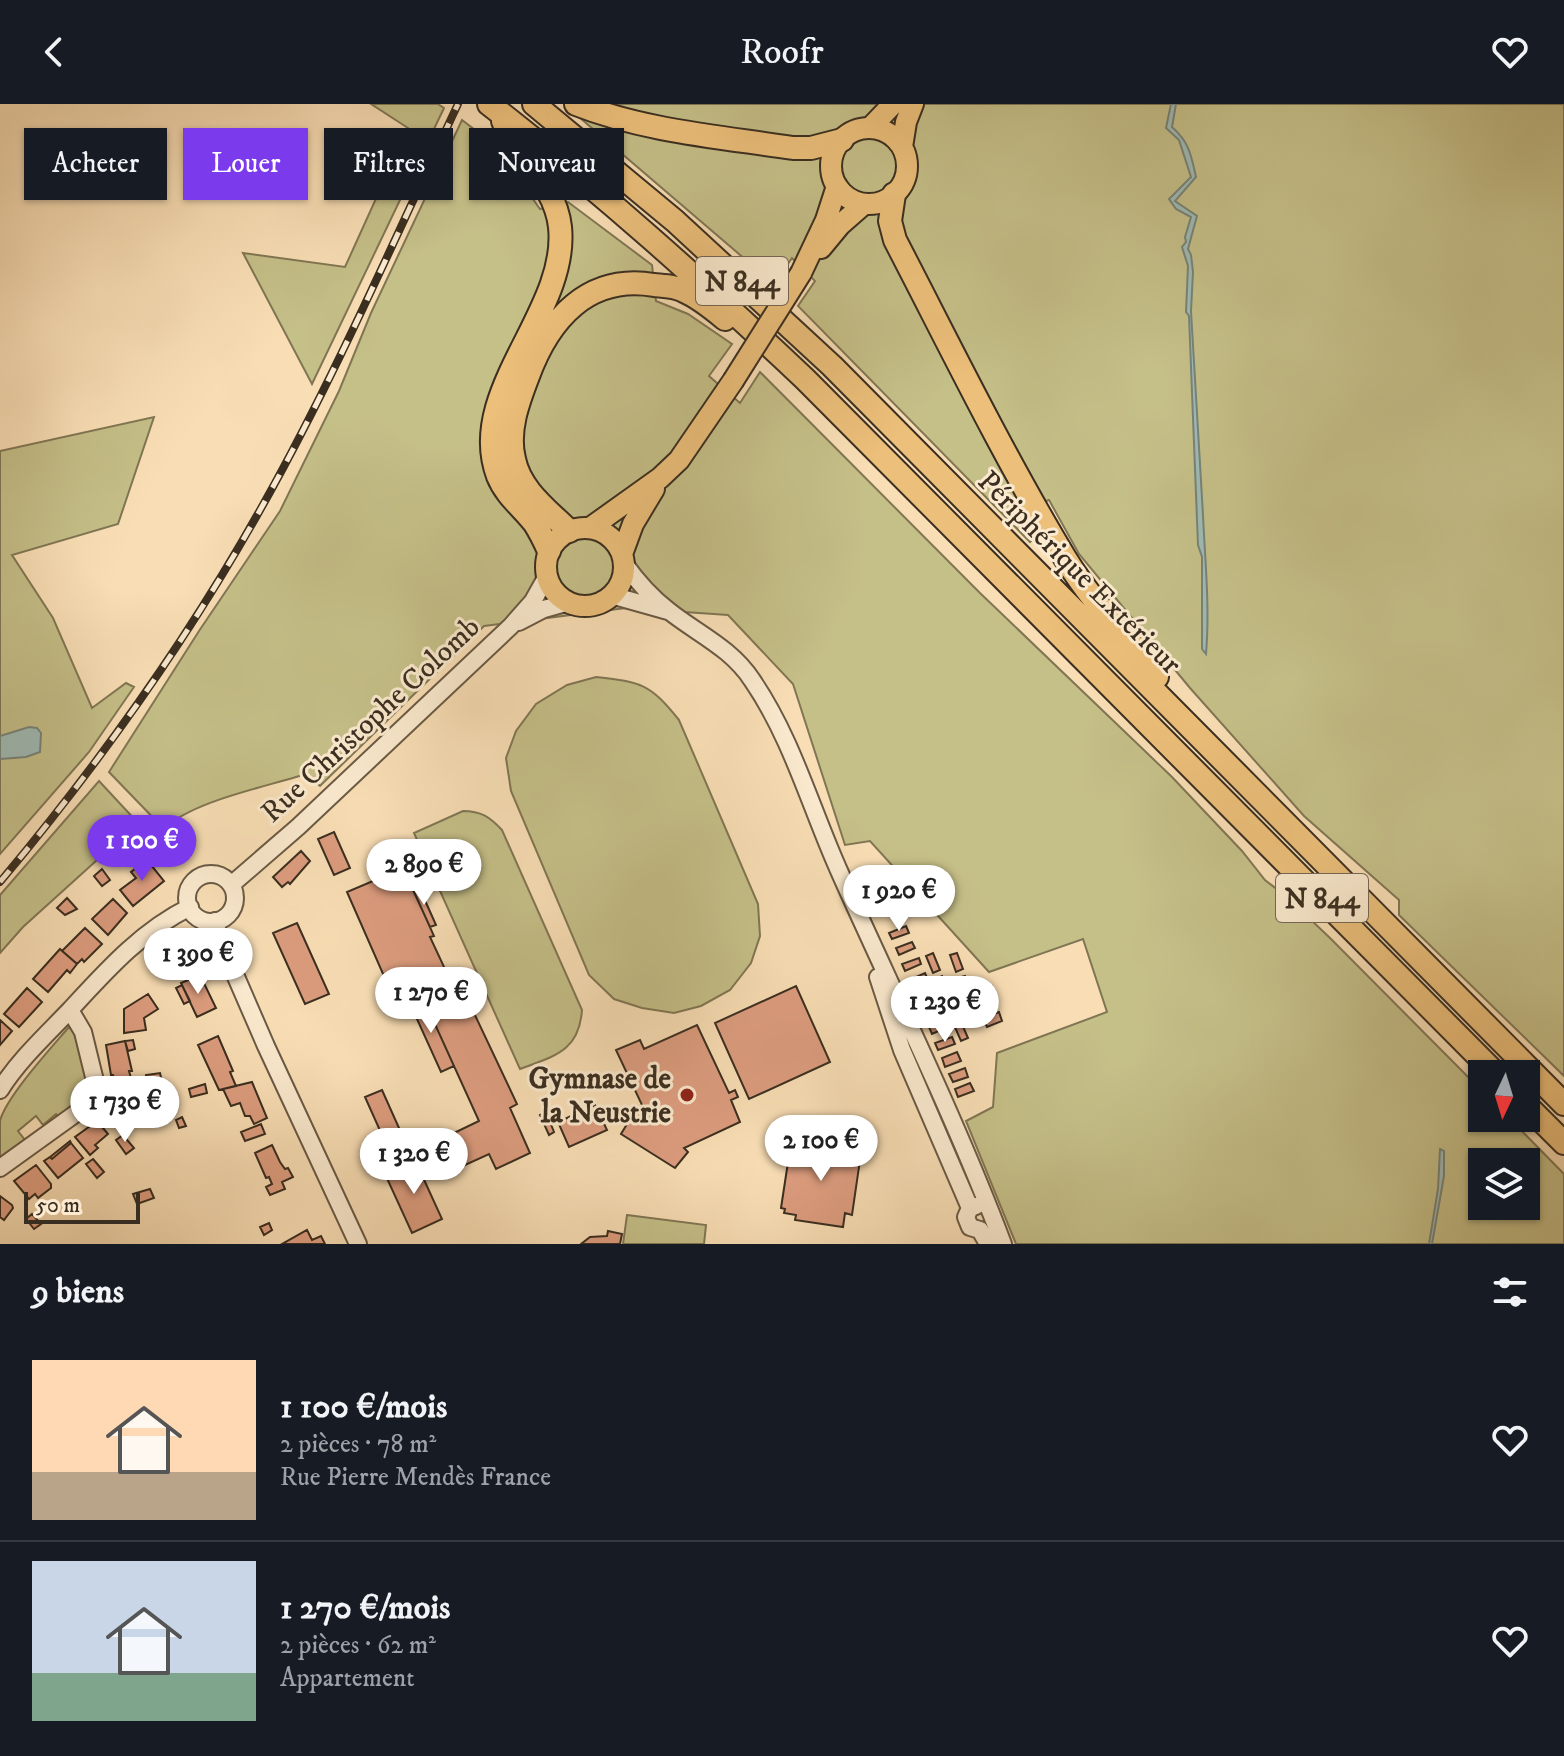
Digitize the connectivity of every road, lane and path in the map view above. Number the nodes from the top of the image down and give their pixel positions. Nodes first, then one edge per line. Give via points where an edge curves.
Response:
1 (534, 104) edge
2 (576, 104) edge
3 (893, 104) edge
4 (913, 104) edge
5 (494, 108) edge
6 (870, 128) junction
7 (842, 140) junction
8 (902, 147) junction
9 (837, 186) junction
10 (894, 194) junction
11 (864, 204) junction
12 (801, 273) junction
13 (805, 379) junction
14 (660, 478) junction
15 (580, 530) junction
16 (549, 551) junction
17 (623, 559) junction
18 (547, 576) junction
19 (611, 595) junction
20 (569, 602) junction
21 (668, 611) junction
22 (511, 626) junction
23 (1157, 693) junction
24 (231, 885) junction
25 (190, 907) junction
26 (855, 907) junction
27 (215, 921) junction
28 (70, 1010) junction
29 (1482, 1060) edge
30 (0, 1090) edge
31 (1564, 1104) edge
32 (1540, 1119) edge
33 (1564, 1143) edge
34 (0, 1168) edge
35 (970, 1208) junction
36 (990, 1213) junction
37 (984, 1237) edge
38 (358, 1244) edge
39 (1003, 1244) edge

1 - 23 highway, Périphérique Extérieur / N 844 via 675,221 821,355
2 - 7 highway via 640,123 793,148
3 - 6 main road
4 - 8 main road
5 - 13 highway, N 844 via 702,281
5 - 16 highway via 546,186 560,227 557,266 492,433 498,476
6 - 7 main road
6 - 8 main road via 887,133
7 - 9 main road via 831,162
8 - 10 main road via 906,175
9 - 11 main road
9 - 12 main road
10 - 11 main road
10 - 23 highway via 891,229 916,280 1066,560 1156,672
11 - 12 main road
12 - 14 main road, bridge via 679,460
13 - 15 highway via 779,371 724,317 683,290 617,284 579,300 564,313 534,359 511,439 524,486
13 - 29 highway, N 844
14 - 15 main road
14 - 17 main road via 633,524
15 - 16 main road via 557,539
15 - 17 main road via 607,535
16 - 18 main road
17 - 19 main road via 621,580
17 - 21 street via 635,579
18 - 20 main road
18 - 22 street, Rue Christophe Colomb
19 - 20 main road via 590,605
19 - 21 street
20 - 22 street, Rue Christophe Colomb
21 - 26 street via 720,645 760,691
22 - 24 street, Rue Christophe Colomb
23 - 31 highway, Périphérique Extérieur / N 844
24 - 25 street via 219,876 201,877 189,890
24 - 27 street via 232,910
25 - 27 street via 198,918
25 - 28 street via 146,934
26 - 35 street via 902,1050
26 - 36 street
27 - 38 street
28 - 30 street
28 - 34 street via 83,1032 96,1085 82,1109
32 - 33 highway
35 - 36 street via 979,1206
35 - 37 street via 966,1223
36 - 37 street
36 - 39 street

